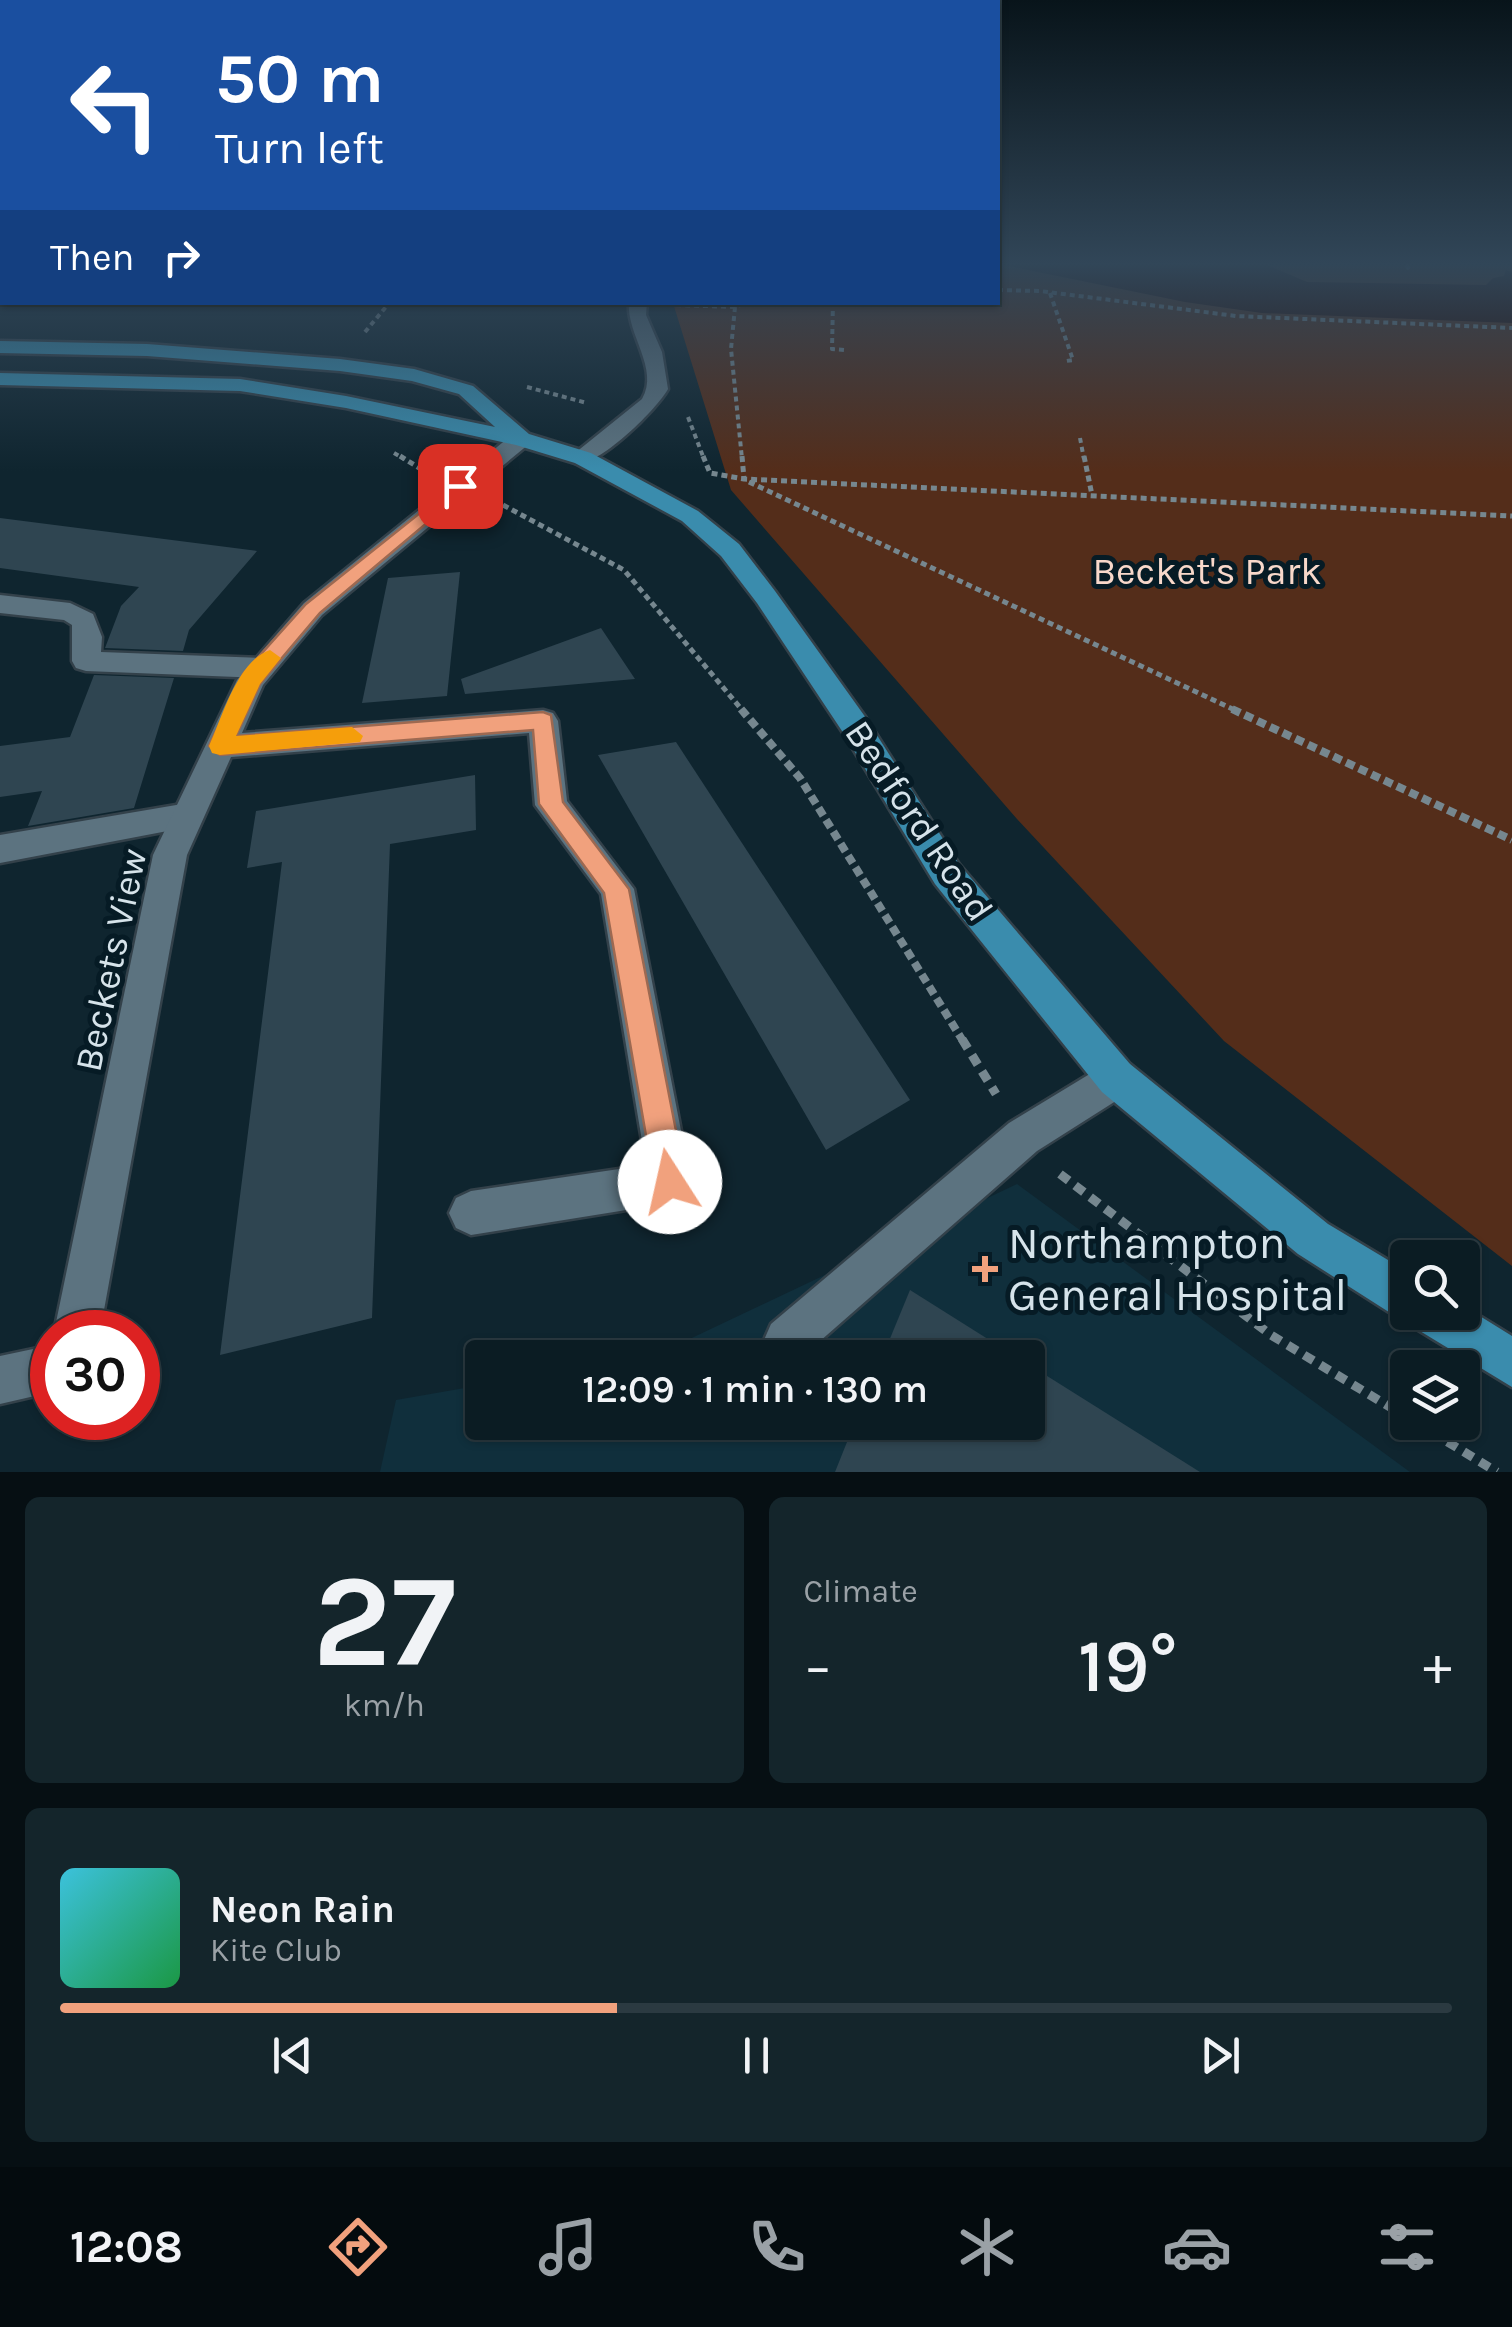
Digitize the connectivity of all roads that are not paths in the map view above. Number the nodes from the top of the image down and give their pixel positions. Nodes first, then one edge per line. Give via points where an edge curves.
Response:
1 (645, 334) edge
2 (0, 348) edge
3 (0, 380) edge
4 (521, 439) junction
5 (583, 458) junction
6 (0, 604) edge
7 (261, 668) junction
8 (220, 746) junction
9 (188, 816) junction
10 (0, 849) edge
11 (1116, 1078) junction
12 (471, 1213) dead end
13 (1390, 1287) edge
14 (81, 1310) edge
15 (1460, 1330) edge
16 (787, 1340) dead end
17 (1512, 1363) edge
18 (30, 1374) edge
19 (0, 1380) edge

1 - 5 street via 658,389
2 - 4 main road, Bedford Road via 147,350 414,375 466,390
3 - 4 main road, Bedford Road via 240,386
4 - 5 main road, Bedford Road
4 - 7 street, Beckets View via 313,608
5 - 11 main road, Bedford Road via 690,516 730,550 855,726 947,874
6 - 7 street via 70,612 84,620 86,660
7 - 8 street, Beckets View
8 - 9 street, Beckets View
8 - 12 street via 543,720 551,804 616,889 670,1182
9 - 10 street
9 - 14 street, Beckets View via 170,854
11 - 13 main road, Bedford Road via 1313,1239
11 - 16 street via 1023,1138
15 - 17 main road
18 - 19 street

